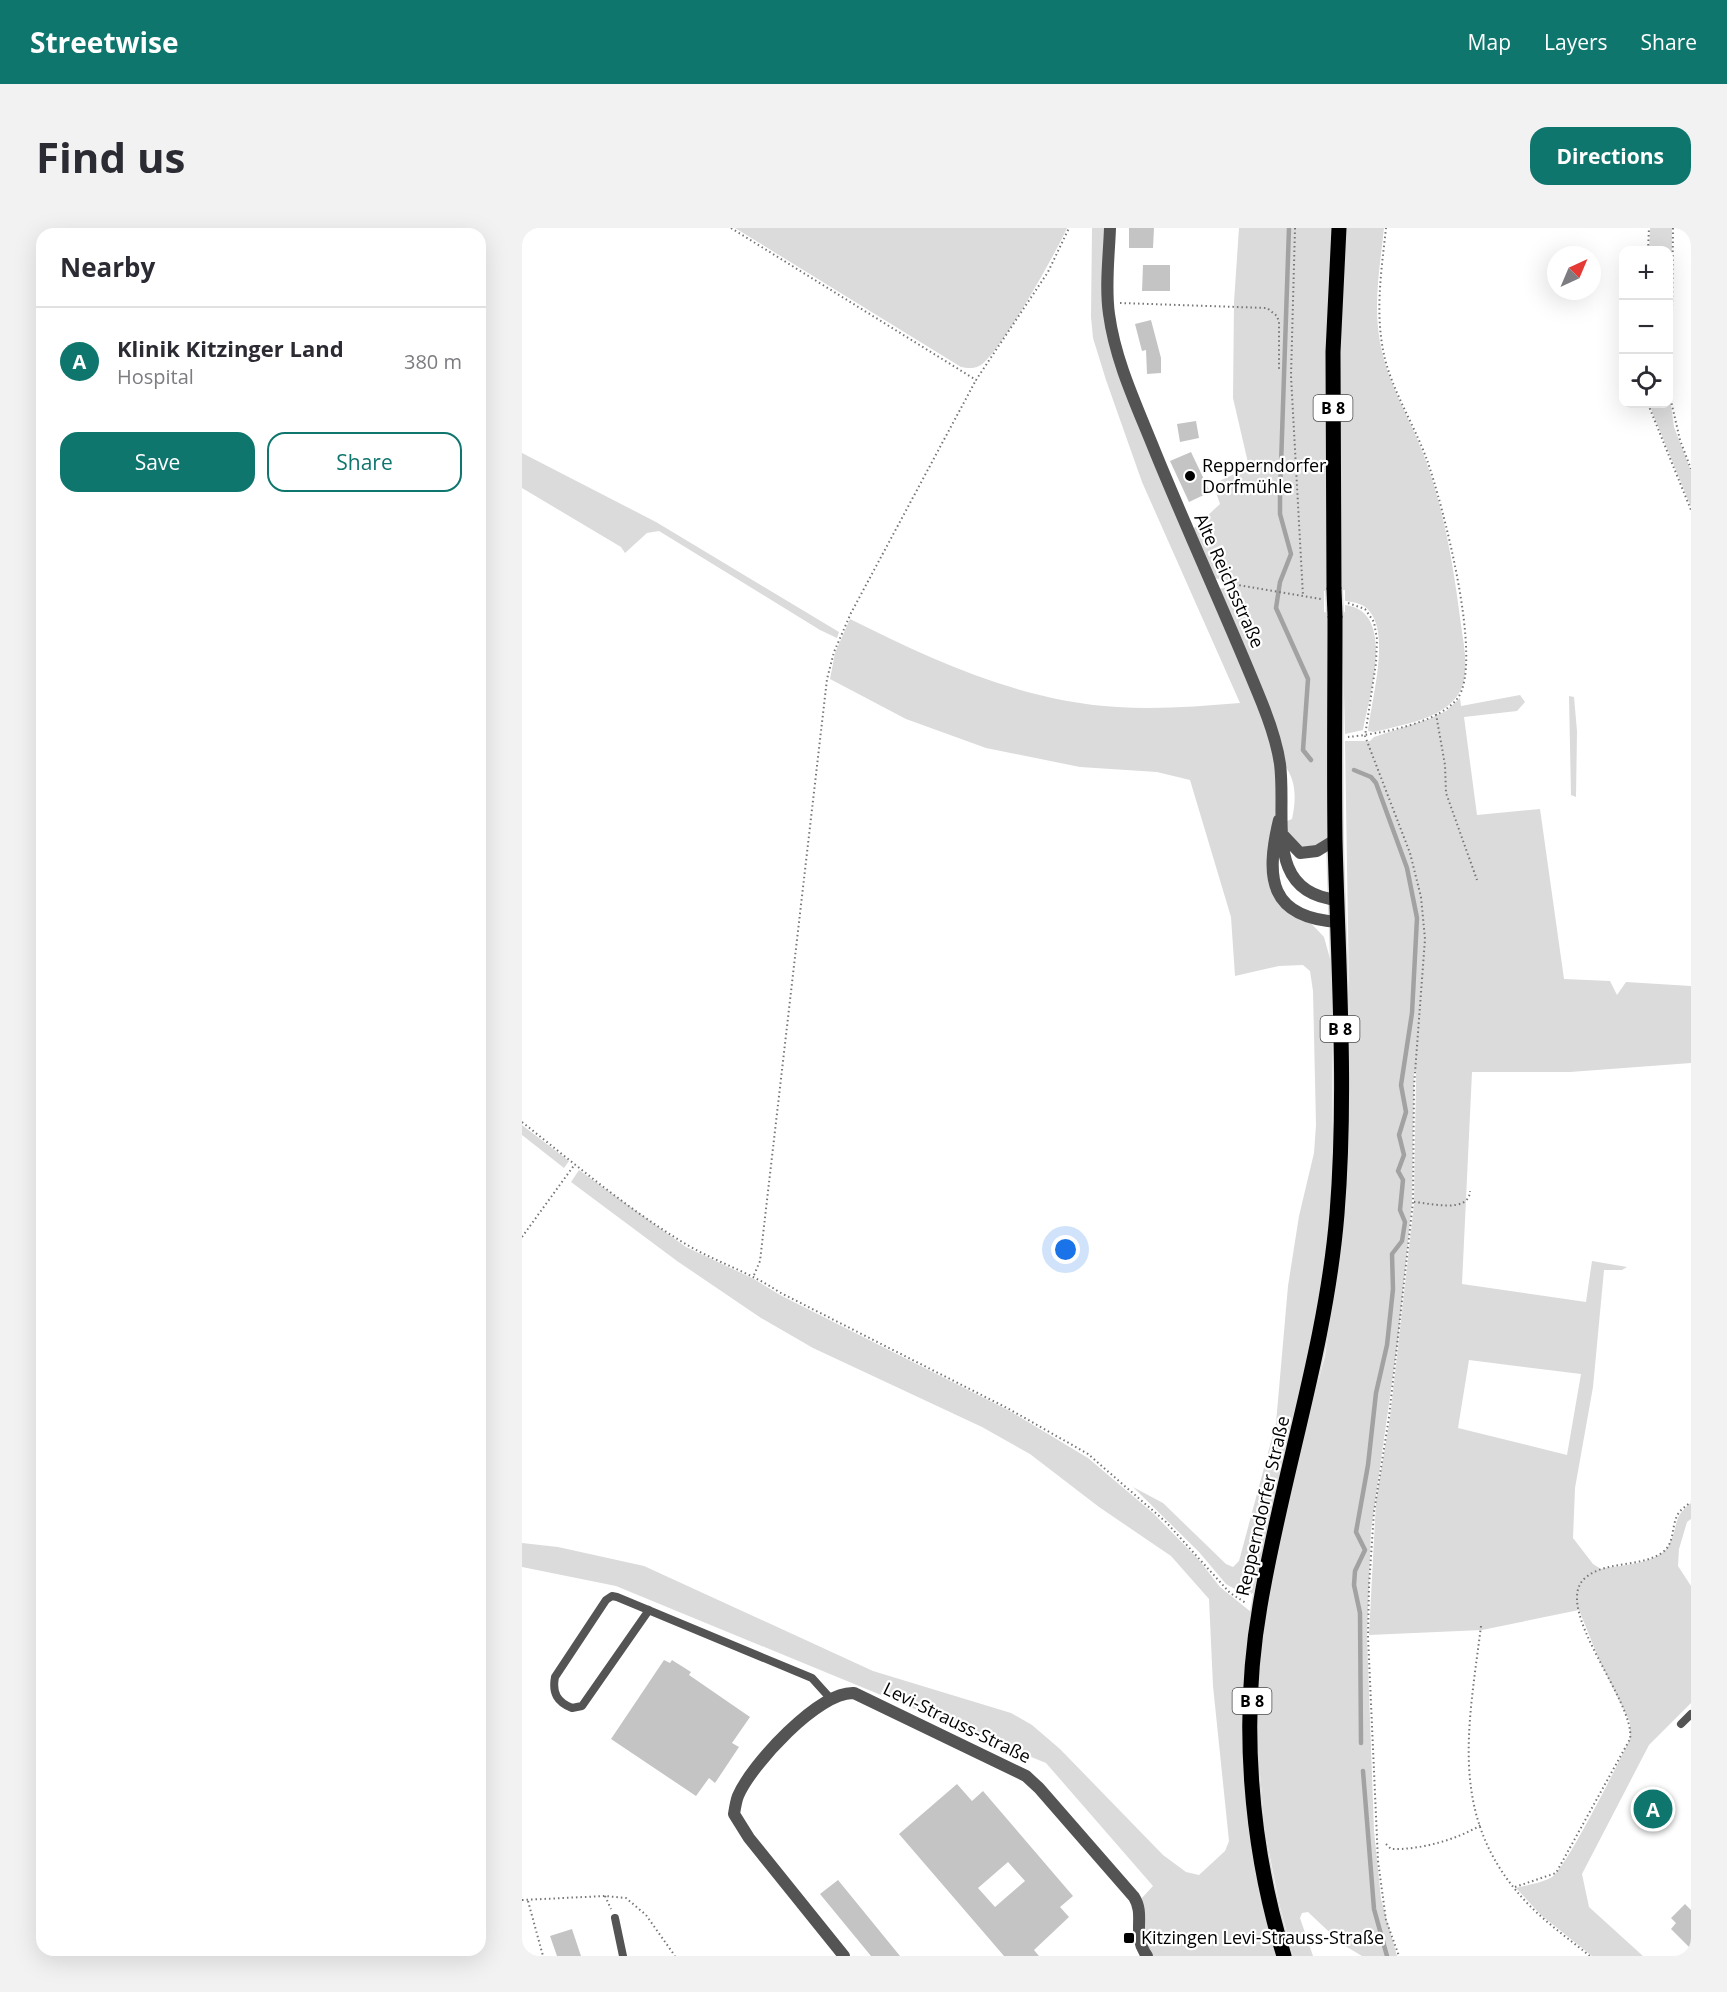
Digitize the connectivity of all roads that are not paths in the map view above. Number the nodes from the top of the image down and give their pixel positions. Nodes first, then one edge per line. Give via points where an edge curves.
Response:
1 (1110, 228) edge
2 (1339, 228) edge
3 (1281, 810) junction
4 (1284, 836) junction
5 (1335, 840) junction
6 (1338, 900) junction
7 (1339, 922) junction
8 (649, 1610) junction
9 (830, 1698) junction
10 (1691, 1714) edge
11 (1681, 1724) dead end
12 (615, 1918) dead end
13 (623, 1956) edge
14 (844, 1956) edge
15 (1147, 1956) edge
16 (1284, 1956) edge

1 - 3 street, Alte Reichsstraße via 1108,303 1127,381 1269,720 1280,764
2 - 5 main road, B 8 via 1333,352
3 - 4 street, Alte Reichsstraße
3 - 7 street, Alte Reichsstraße via 1271,859 1277,892 1299,914 1314,921
4 - 5 street via 1300,853 1317,851
4 - 6 street, Alte Reichsstraße via 1285,865 1296,882 1307,893
5 - 6 main road, B 8
6 - 7 main road, B 8
7 - 16 main road, Repperndorfer Straße / B 8 via 1338,1210 1325,1314 1259,1610 1252,1684 1251,1756 1262,1857
8 - 8 lane via 582,1706 572,1708 557,1699 555,1677 609,1598 617,1597
8 - 9 lane via 812,1678
9 - 14 street, Levi-Strauss-Straße via 804,1716 750,1776 737,1797 734,1814
9 - 15 street, Levi-Strauss-Straße via 854,1693 1026,1776 1134,1897 1140,1910 1139,1943
10 - 11 lane
12 - 13 lane

